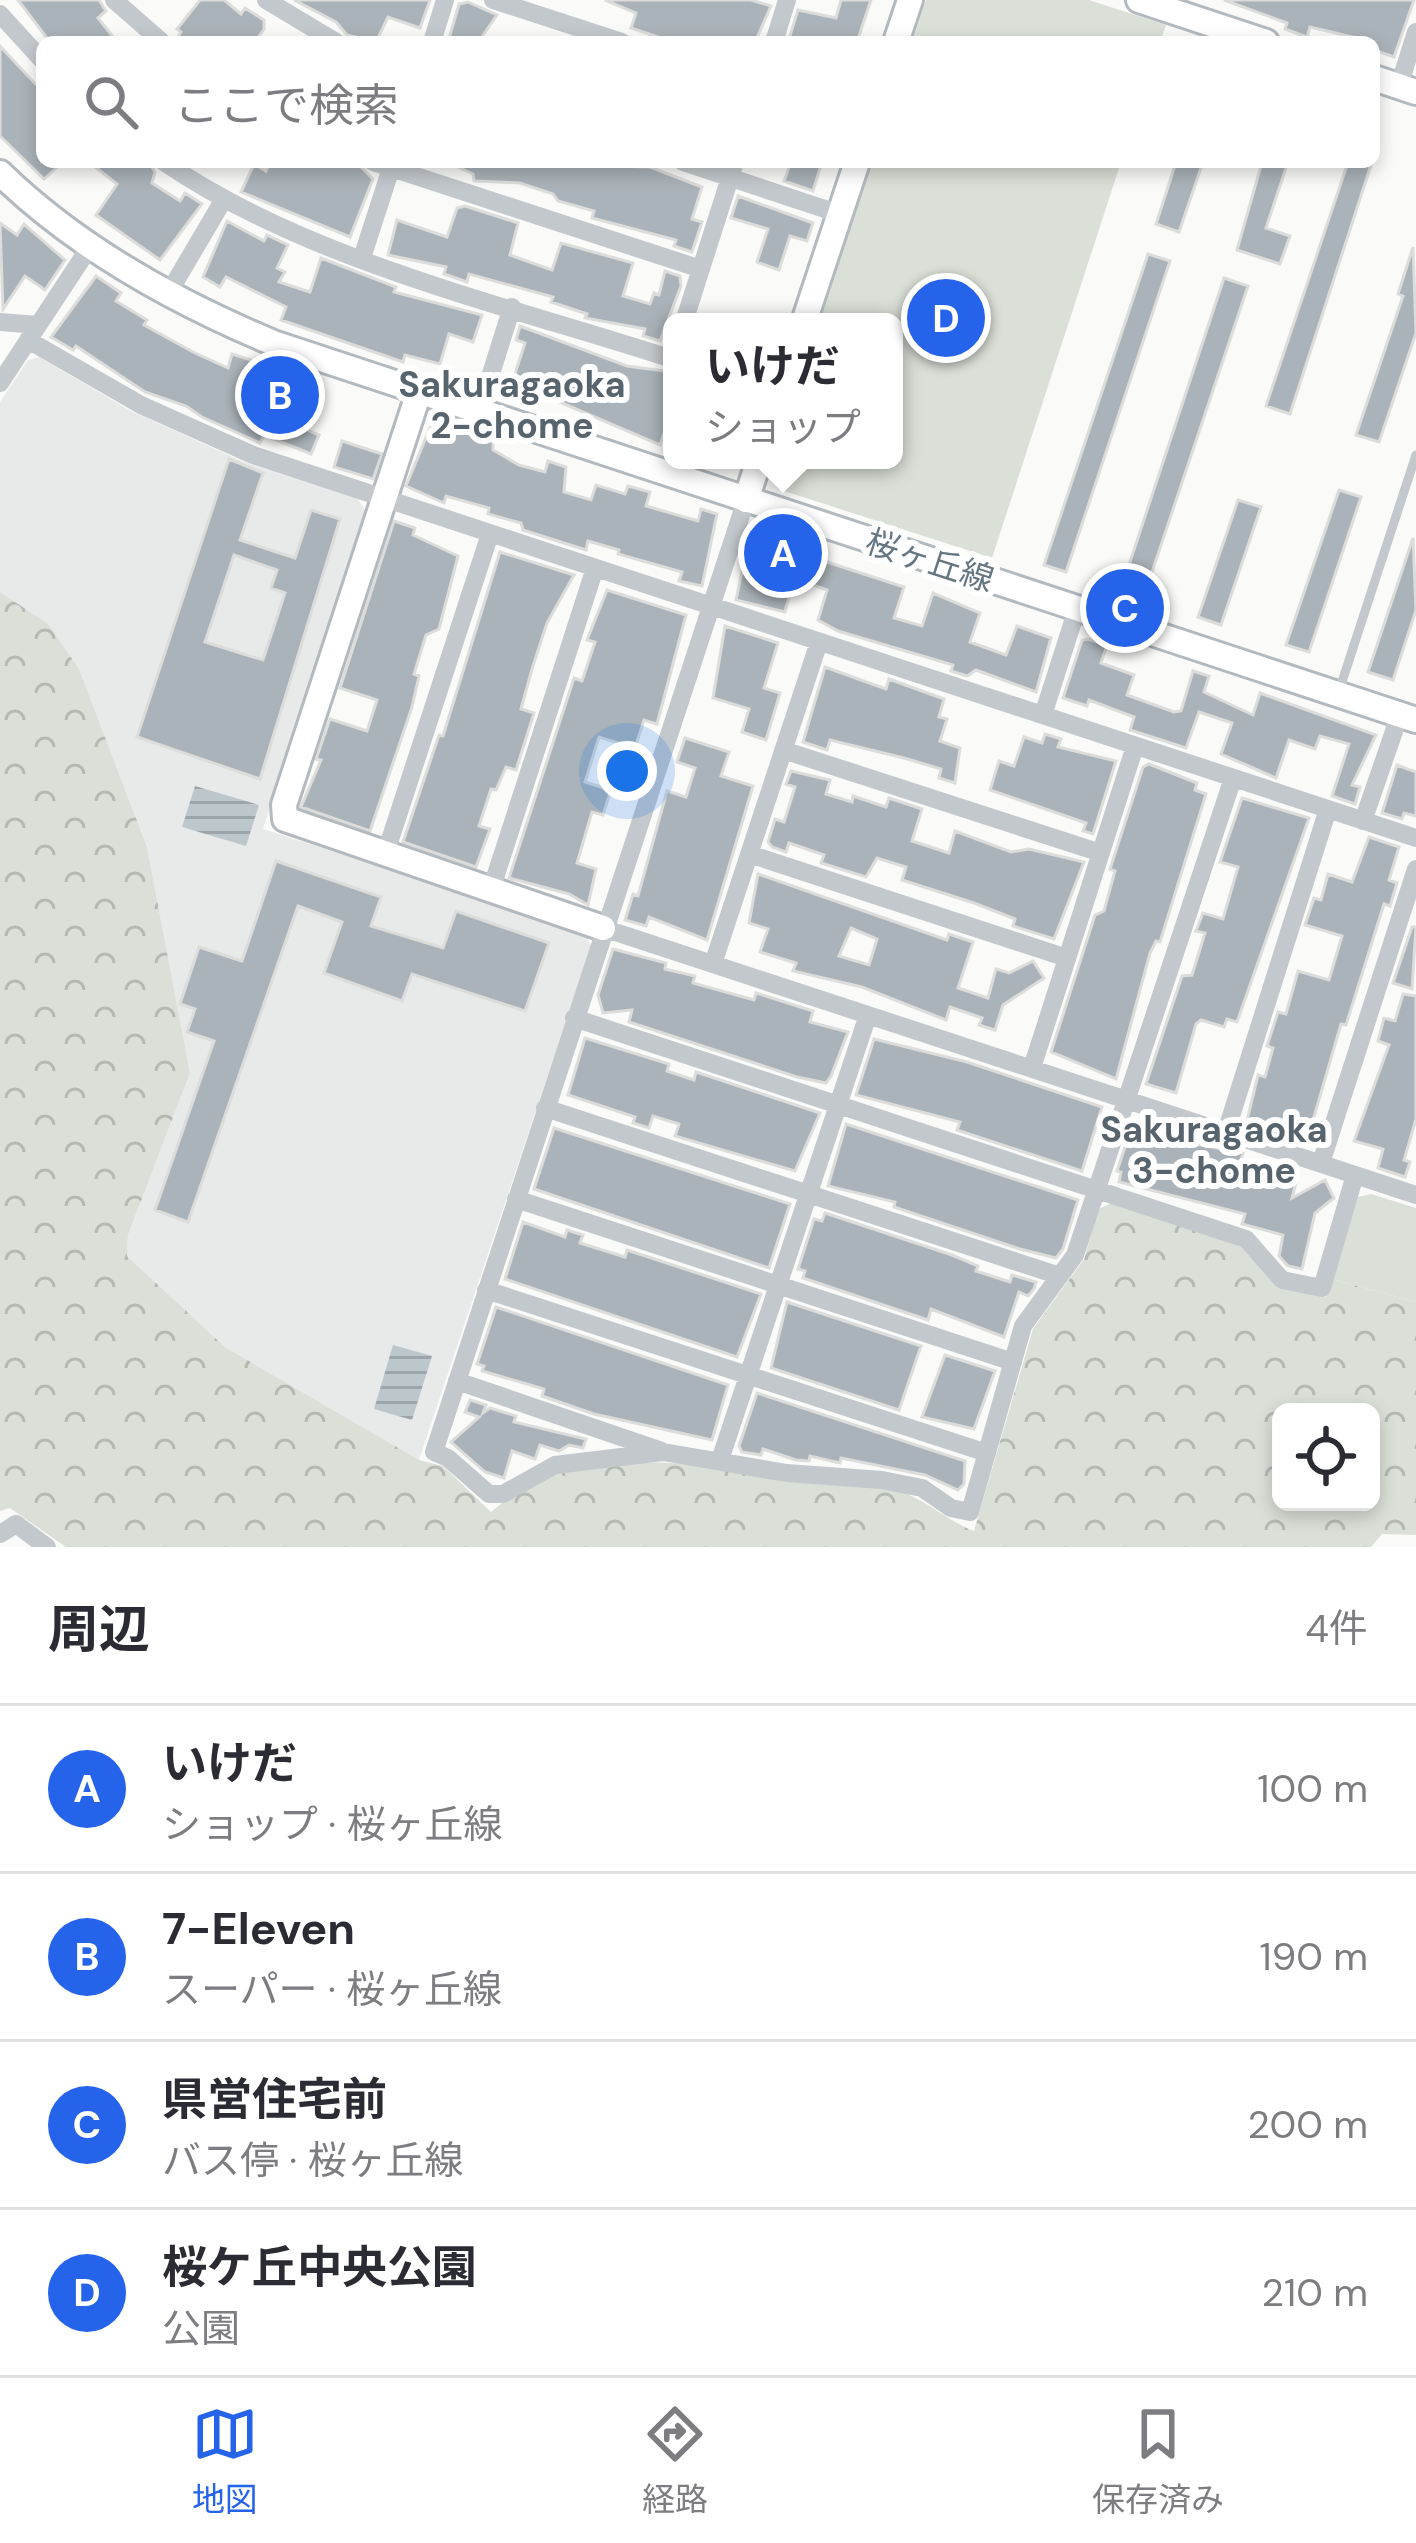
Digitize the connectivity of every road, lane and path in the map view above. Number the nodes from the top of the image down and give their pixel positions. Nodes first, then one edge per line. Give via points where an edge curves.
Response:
1 (114, 0) edge
2 (266, 0) edge
3 (445, 0) edge
4 (494, 0) edge
5 (787, 0) edge
6 (910, 0) edge
7 (1139, 0) edge
8 (1169, 5) edge
9 (0, 14) edge
10 (1416, 32) edge
11 (155, 36) edge
12 (326, 36) edge
13 (434, 36) edge
14 (604, 36) edge
15 (776, 36) edge
16 (898, 36) edge
17 (1250, 36) edge
18 (36, 53) edge
19 (1407, 89) edge
20 (174, 168) edge
21 (385, 168) edge
22 (398, 168) edge
23 (854, 168) edge
24 (733, 170) edge
25 (2, 182) edge
26 (224, 199) junction
27 (840, 214) junction
28 (92, 245) junction
29 (362, 257) junction
30 (701, 268) junction
31 (169, 293) junction
32 (512, 307) junction
33 (687, 313) edge
34 (807, 313) edge
35 (0, 322) edge
36 (33, 333) junction
37 (663, 356) edge
38 (0, 383) edge
39 (419, 392) junction
40 (479, 412) junction
41 (1416, 455) edge
42 (756, 469) edge
43 (385, 499) junction
44 (746, 500) junction
45 (490, 534) junction
46 (595, 568) junction
47 (710, 606) junction
48 (1077, 609) junction
49 (819, 642) junction
50 (1338, 694) junction
51 (1043, 716) junction
52 (1408, 717) edge
53 (1135, 746) junction
54 (783, 749) junction
55 (1233, 778) junction
56 (1328, 809) junction
57 (1363, 821) junction
58 (1416, 838) edge
59 (1101, 853) junction
60 (749, 854) junction
61 (385, 855) junction
62 (1416, 868) edge
63 (491, 890) junction
64 (603, 928) junction
65 (1067, 958) junction
66 (713, 964) junction
67 (868, 1015) junction
68 (574, 1018) junction
69 (1032, 1068) junction
70 (1126, 1099) junction
71 (838, 1105) junction
72 (545, 1108) junction
73 (1226, 1132) junction
74 (1322, 1163) junction
75 (1355, 1174) junction
76 (1096, 1190) junction
77 (808, 1194) junction
78 (1416, 1195) edge
79 (516, 1199) junction
80 (1060, 1276) junction
81 (778, 1285) junction
82 (486, 1291) junction
83 (1013, 1362) junction
84 (748, 1376) junction
85 (457, 1381) junction
86 (663, 1452) junction
87 (987, 1453) junction
88 (720, 1460) junction
89 (0, 1534) edge
90 (47, 1547) edge

1 - 11 street
2 - 12 street
3 - 13 street
4 - 14 street
5 - 15 street
6 - 16 street
7 - 8 street
8 - 17 street
9 - 18 street
10 - 19 street
20 - 26 street
21 - 29 street
22 - 30 street
23 - 27 street
24 - 27 street
24 - 30 street
25 - 28 street, 桜ヶ丘線
26 - 29 street
26 - 31 street
27 - 34 street
28 - 31 street, 桜ヶ丘線
28 - 36 street
29 - 32 street
30 - 33 street
31 - 39 street, 桜ヶ丘線 via 276,344
32 - 37 street
32 - 40 street
35 - 36 street
36 - 38 street
36 - 43 street via 208,437
39 - 40 street, 桜ヶ丘線
39 - 43 street
40 - 44 street, 桜ヶ丘線
41 - 50 lane
42 - 44 street
43 - 45 street
43 - 61 street via 283,812 291,824
44 - 47 street
44 - 48 street, 桜ヶ丘線
45 - 46 street
45 - 61 street
46 - 47 street
46 - 63 street
47 - 49 street
47 - 64 street
48 - 50 street, 桜ヶ丘線
48 - 51 street
49 - 51 street
49 - 54 street
50 - 52 street, 桜ヶ丘線
51 - 53 street
52 - 57 street
53 - 55 street
53 - 59 street
54 - 59 street
54 - 60 street
55 - 56 street
55 - 70 street
56 - 57 street
56 - 73 street
57 - 58 street
59 - 65 street
60 - 65 street
60 - 66 street
61 - 63 street
62 - 74 street
63 - 64 street
64 - 66 street
64 - 68 street
65 - 69 street
66 - 67 street
67 - 69 street
67 - 71 street
68 - 71 street
68 - 72 street
69 - 70 street
70 - 73 street
70 - 76 street
71 - 76 street
71 - 77 street
72 - 77 street
72 - 79 street
73 - 74 street
74 - 75 street
75 - 76 street via 1322,1288 1282,1280 1246,1239
75 - 78 street
76 - 80 street
77 - 80 street
77 - 81 street
79 - 81 street
79 - 82 street
80 - 83 street via 1023,1326
81 - 83 street
81 - 84 street
82 - 84 street
82 - 85 street
83 - 87 street
84 - 87 street
84 - 88 street
85 - 86 street
85 - 86 street via 434,1452 489,1494 555,1465
86 - 88 street
87 - 88 street via 970,1512 902,1484
89 - 90 street via 16,1524

